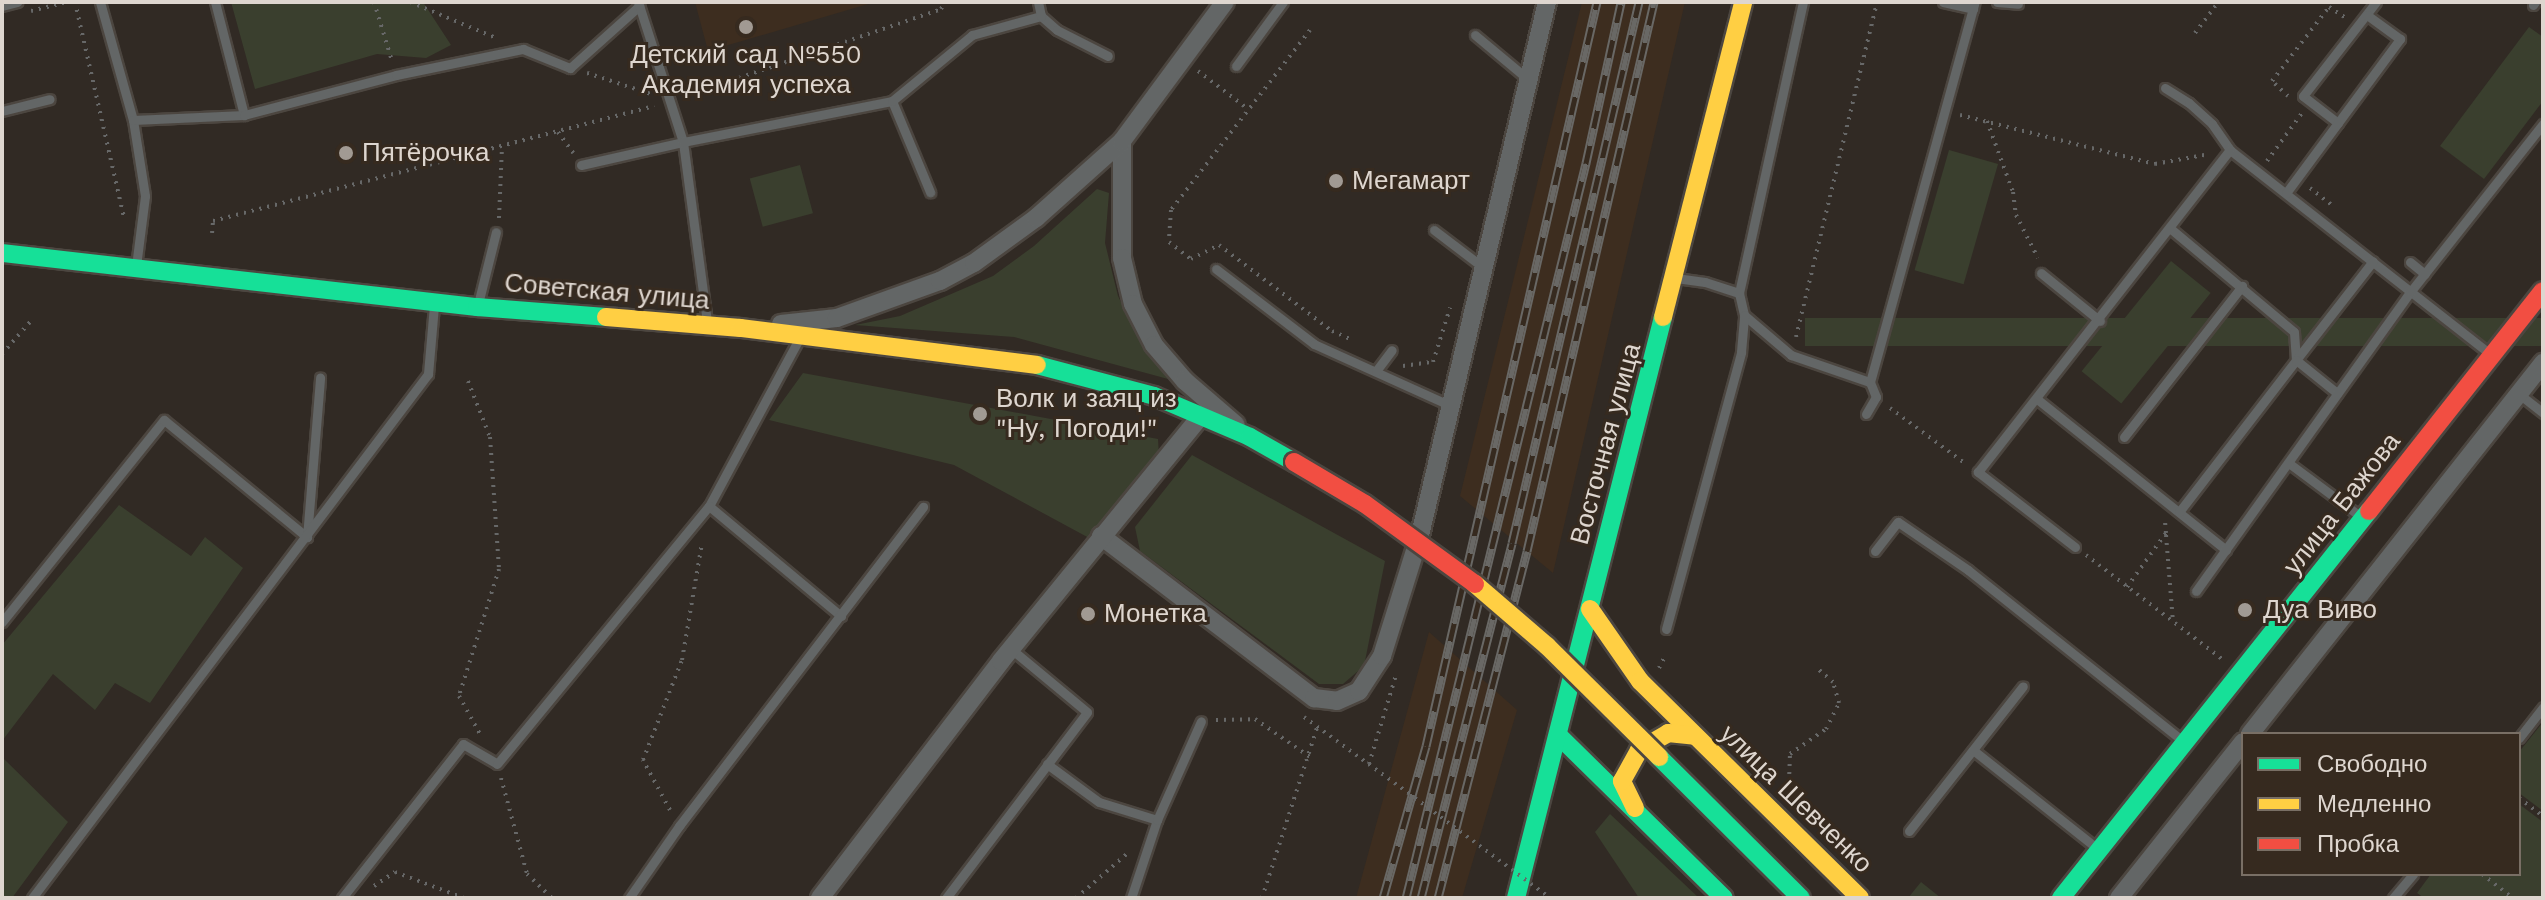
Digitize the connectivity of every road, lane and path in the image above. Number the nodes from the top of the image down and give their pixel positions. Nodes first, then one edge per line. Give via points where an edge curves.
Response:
1 (17, 2) edge
2 (67, 2) edge
3 (75, 2) edge
4 (100, 2) edge
5 (215, 2) edge
6 (374, 2) edge
7 (410, 2) edge
8 (945, 2) edge
9 (1038, 2) edge
10 (1225, 2) edge
11 (1547, 2) edge
12 (1743, 2) edge
13 (1803, 2) edge
14 (1877, 2) edge
15 (1943, 2) edge
16 (1997, 2) edge
17 (2218, 2) edge
18 (2376, 2) edge
19 (639, 4) edge
20 (1277, 4) edge
21 (2018, 4) dead end
22 (2, 6) edge
23 (1974, 6) edge
24 (28, 12) dead end
25 (2367, 15) junction
26 (1041, 16) junction
27 (1310, 30) dead end
28 (2195, 33) dead end
29 (1475, 35) dead end
30 (523, 49) junction
31 (1108, 56) dead end
32 (1236, 66) dead end
33 (570, 68) junction
34 (1196, 70) dead end
35 (396, 75) junction
36 (1529, 80) junction
37 (2165, 88) dead end
38 (50, 99) dead end
39 (672, 101) junction
40 (892, 101) junction
41 (1248, 109) junction
42 (1943, 110) junction
43 (2, 111) edge
44 (244, 115) junction
45 (133, 120) junction
46 (1987, 121) junction
47 (2338, 123) junction
48 (2543, 124) edge
49 (558, 132) junction
50 (1122, 141) junction
51 (683, 142) junction
52 (502, 146) junction
53 (2230, 150) junction
54 (581, 165) joint
55 (2306, 185) dead end
56 (930, 192) dead end
57 (2286, 193) junction
58 (2333, 206) dead end
59 (125, 221) dead end
60 (2171, 229) junction
61 (1434, 230) dead end
62 (496, 232) joint
63 (212, 233) dead end
64 (2, 253) edge
65 (2373, 261) junction
66 (2410, 262) dead end
67 (1484, 268) junction
68 (1216, 269) dead end
69 (136, 270) junction
70 (2425, 274) junction
71 (2044, 276) joint
72 (1675, 278) junction
73 (2242, 286) junction
74 (2411, 291) junction
75 (2543, 291) edge
76 (1739, 293) junction
77 (434, 300) junction
78 (1453, 301) dead end
79 (477, 307) junction
80 (1744, 315) junction
81 (2100, 321) junction
82 (30, 322) dead end
83 (707, 326) junction
84 (741, 328) junction
85 (801, 335) junction
86 (2, 354) edge
87 (1389, 354) junction
88 (1791, 355) junction
89 (2492, 355) junction
90 (2296, 360) junction
91 (2543, 363) edge
92 (1376, 371) junction
93 (320, 378) dead end
94 (468, 381) dead end
95 (1870, 382) junction
96 (2337, 393) junction
97 (2519, 394) junction
98 (1876, 397) junction
99 (2037, 399) junction
100 (1451, 406) junction
101 (2543, 413) edge
102 (1866, 414) dead end
103 (1201, 416) junction
104 (1250, 437) junction
105 (2124, 437) dead end
106 (2290, 464) junction
107 (1978, 472) junction
108 (2164, 500) junction
109 (709, 506) junction
110 (923, 507) dead end
111 (2179, 512) junction
112 (2363, 519) junction
113 (2166, 533) junction
114 (1101, 536) junction
115 (307, 537) junction
116 (2075, 547) joint
117 (2226, 550) junction
118 (1875, 551) dead end
119 (2127, 587) junction
120 (2196, 591) dead end
121 (1590, 609) junction
122 (841, 616) junction
123 (2, 622) edge
124 (2173, 623) junction
125 (1666, 629) dead end
126 (1011, 649) junction
127 (2230, 665) dead end
128 (1818, 669) dead end
129 (2023, 686) dead end
130 (2543, 707) edge
131 (1201, 721) joint
132 (1317, 728) dead end
133 (2252, 732) edge
134 (2521, 735) edge
135 (1559, 736) junction
136 (1695, 736) junction
137 (2186, 743) junction
138 (2241, 746) edge
139 (1973, 750) junction
140 (1310, 757) junction
141 (497, 764) junction
142 (1047, 764) junction
143 (1373, 768) dead end
144 (2521, 800) edge
145 (1639, 815) junction
146 (2543, 816) edge
147 (1157, 820) junction
148 (679, 826) junction
149 (1153, 831) junction
150 (1909, 831) dead end
151 (1844, 840) dead end
152 (2100, 851) junction
153 (2411, 876) edge
154 (2485, 876) edge
155 (368, 889) dead end
156 (32, 898) edge
157 (342, 898) edge
158 (464, 898) edge
159 (552, 898) edge
160 (629, 898) edge
161 (820, 898) edge
162 (946, 898) edge
163 (1076, 898) edge
164 (1131, 898) edge
165 (1262, 898) edge
166 (1516, 898) edge
167 (1550, 898) edge
168 (1724, 898) edge
169 (1801, 898) edge
170 (1860, 898) edge
171 (2061, 898) edge
172 (2119, 898) edge
173 (2393, 898) edge
174 (2513, 898) edge

1 - 22 lane
2 - 24 path
3 - 59 path
4 - 45 lane
5 - 44 lane
6 - 35 path
7 - 30 path
8 - 39 path via 941,9
9 - 26 lane
10 - 50 street
11 - 36 street
12 - 72 main road, Восточная улица
13 - 76 lane
14 - 88 path
15 - 23 lane
16 - 21 lane
17 - 28 path
18 - 25 lane
19 - 33 lane
19 - 39 lane
20 - 32 lane
23 - 42 lane
25 - 47 lane via 2400,39
25 - 47 lane via 2303,96
26 - 31 lane
26 - 40 lane via 972,35
27 - 41 path
29 - 36 lane
30 - 33 lane
30 - 35 lane
33 - 39 path
34 - 41 path
35 - 44 lane
36 - 67 street
37 - 53 lane via 2212,124
38 - 43 lane
39 - 49 path
39 - 51 lane
40 - 51 lane
40 - 56 lane
41 - 87 path via 1171,210 1169,242 1191,259 1219,245 1332,331
42 - 46 path
42 - 95 lane
44 - 45 lane
45 - 69 lane via 145,196
46 - 53 path via 2155,164
46 - 71 path via 2016,215
47 - 57 lane
48 - 70 lane
49 - 52 path
49 - 54 path
50 - 84 street via 1036,218 940,281 837,318
50 - 104 street via 1122,258 1133,304 1154,345 1185,381
51 - 54 lane
51 - 83 lane
52 - 62 path via 502,209
52 - 63 path via 213,221
53 - 57 lane
53 - 60 lane
55 - 58 path
57 - 65 lane
60 - 73 lane
60 - 81 lane
61 - 67 lane
62 - 79 lane
64 - 69 main road, Советская улица
65 - 74 lane
65 - 90 lane
66 - 70 lane
67 - 100 street
68 - 92 lane via 1314,344
69 - 77 main road, Советская улица
70 - 74 lane
71 - 81 lane
72 - 76 lane
72 - 121 main road, Восточная улица
73 - 90 lane via 2294,332
73 - 105 lane
74 - 89 lane
74 - 96 lane
75 - 89 main road, улица Бажова
76 - 80 lane
77 - 79 main road, Советская улица
77 - 115 lane via 428,374
78 - 87 path via 1433,362 1403,366
79 - 83 main road, Советская улица
80 - 88 lane
80 - 125 lane via 1741,352
81 - 99 lane
82 - 86 path
83 - 84 main road, Советская улица
84 - 85 main road, Советская улица
85 - 103 main road, Советская улица via 1059,368
85 - 109 lane
87 - 92 lane
88 - 95 lane
89 - 112 main road, улица Бажова
90 - 96 lane
90 - 111 lane
91 - 97 street
92 - 100 lane
93 - 115 lane
94 - 141 path via 490,437 499,569 459,696
95 - 98 lane
96 - 106 lane
97 - 101 lane
97 - 133 street
98 - 102 lane
98 - 107 path
99 - 107 lane
99 - 108 lane
100 - 114 street via 1420,535 1382,656 1349,698 1314,698
103 - 104 main road, Советская улица
103 - 114 street
104 - 169 main road, Советская улица, bridge via 1365,504 1457,568 1547,646
106 - 112 lane
106 - 117 lane
107 - 116 lane
108 - 111 lane
108 - 113 path
109 - 122 lane
109 - 141 lane
109 - 148 path via 682,660 643,760
110 - 122 lane
111 - 117 lane
112 - 137 main road, улица Бажова
113 - 119 path
113 - 124 path
114 - 126 street
115 - 123 lane via 164,420
115 - 156 lane
116 - 119 path
117 - 120 lane
118 - 137 lane via 1898,522 1968,570
119 - 124 path
121 - 135 main road, Восточная улица
121 - 136 main road, улица Шевченко via 1640,681
122 - 148 lane
124 - 127 path
126 - 142 lane via 1087,712
126 - 161 street
128 - 151 path via 1833,682 1839,703 1826,729 1790,754 1789,782 1791,792
129 - 139 lane
130 - 134 lane
131 - 140 path via 1255,719
131 - 147 lane
132 - 140 path
135 - 145 main road
135 - 166 main road, Восточная улица
136 - 145 main road via 1668,733 1639,750 1622,781
136 - 170 main road, улица Шевченко
137 - 152 main road, улица Бажова
138 - 172 street
139 - 150 lane
139 - 152 lane
140 - 165 path
141 - 157 lane via 463,744
141 - 159 path via 527,874
142 - 147 lane via 1099,802
142 - 162 lane
143 - 167 path, bridge
144 - 146 path
145 - 168 main road
147 - 149 lane
148 - 160 lane
149 - 163 path
149 - 164 lane
152 - 171 main road, улица Бажова
153 - 173 lane
154 - 174 path
155 - 158 path via 395,872

